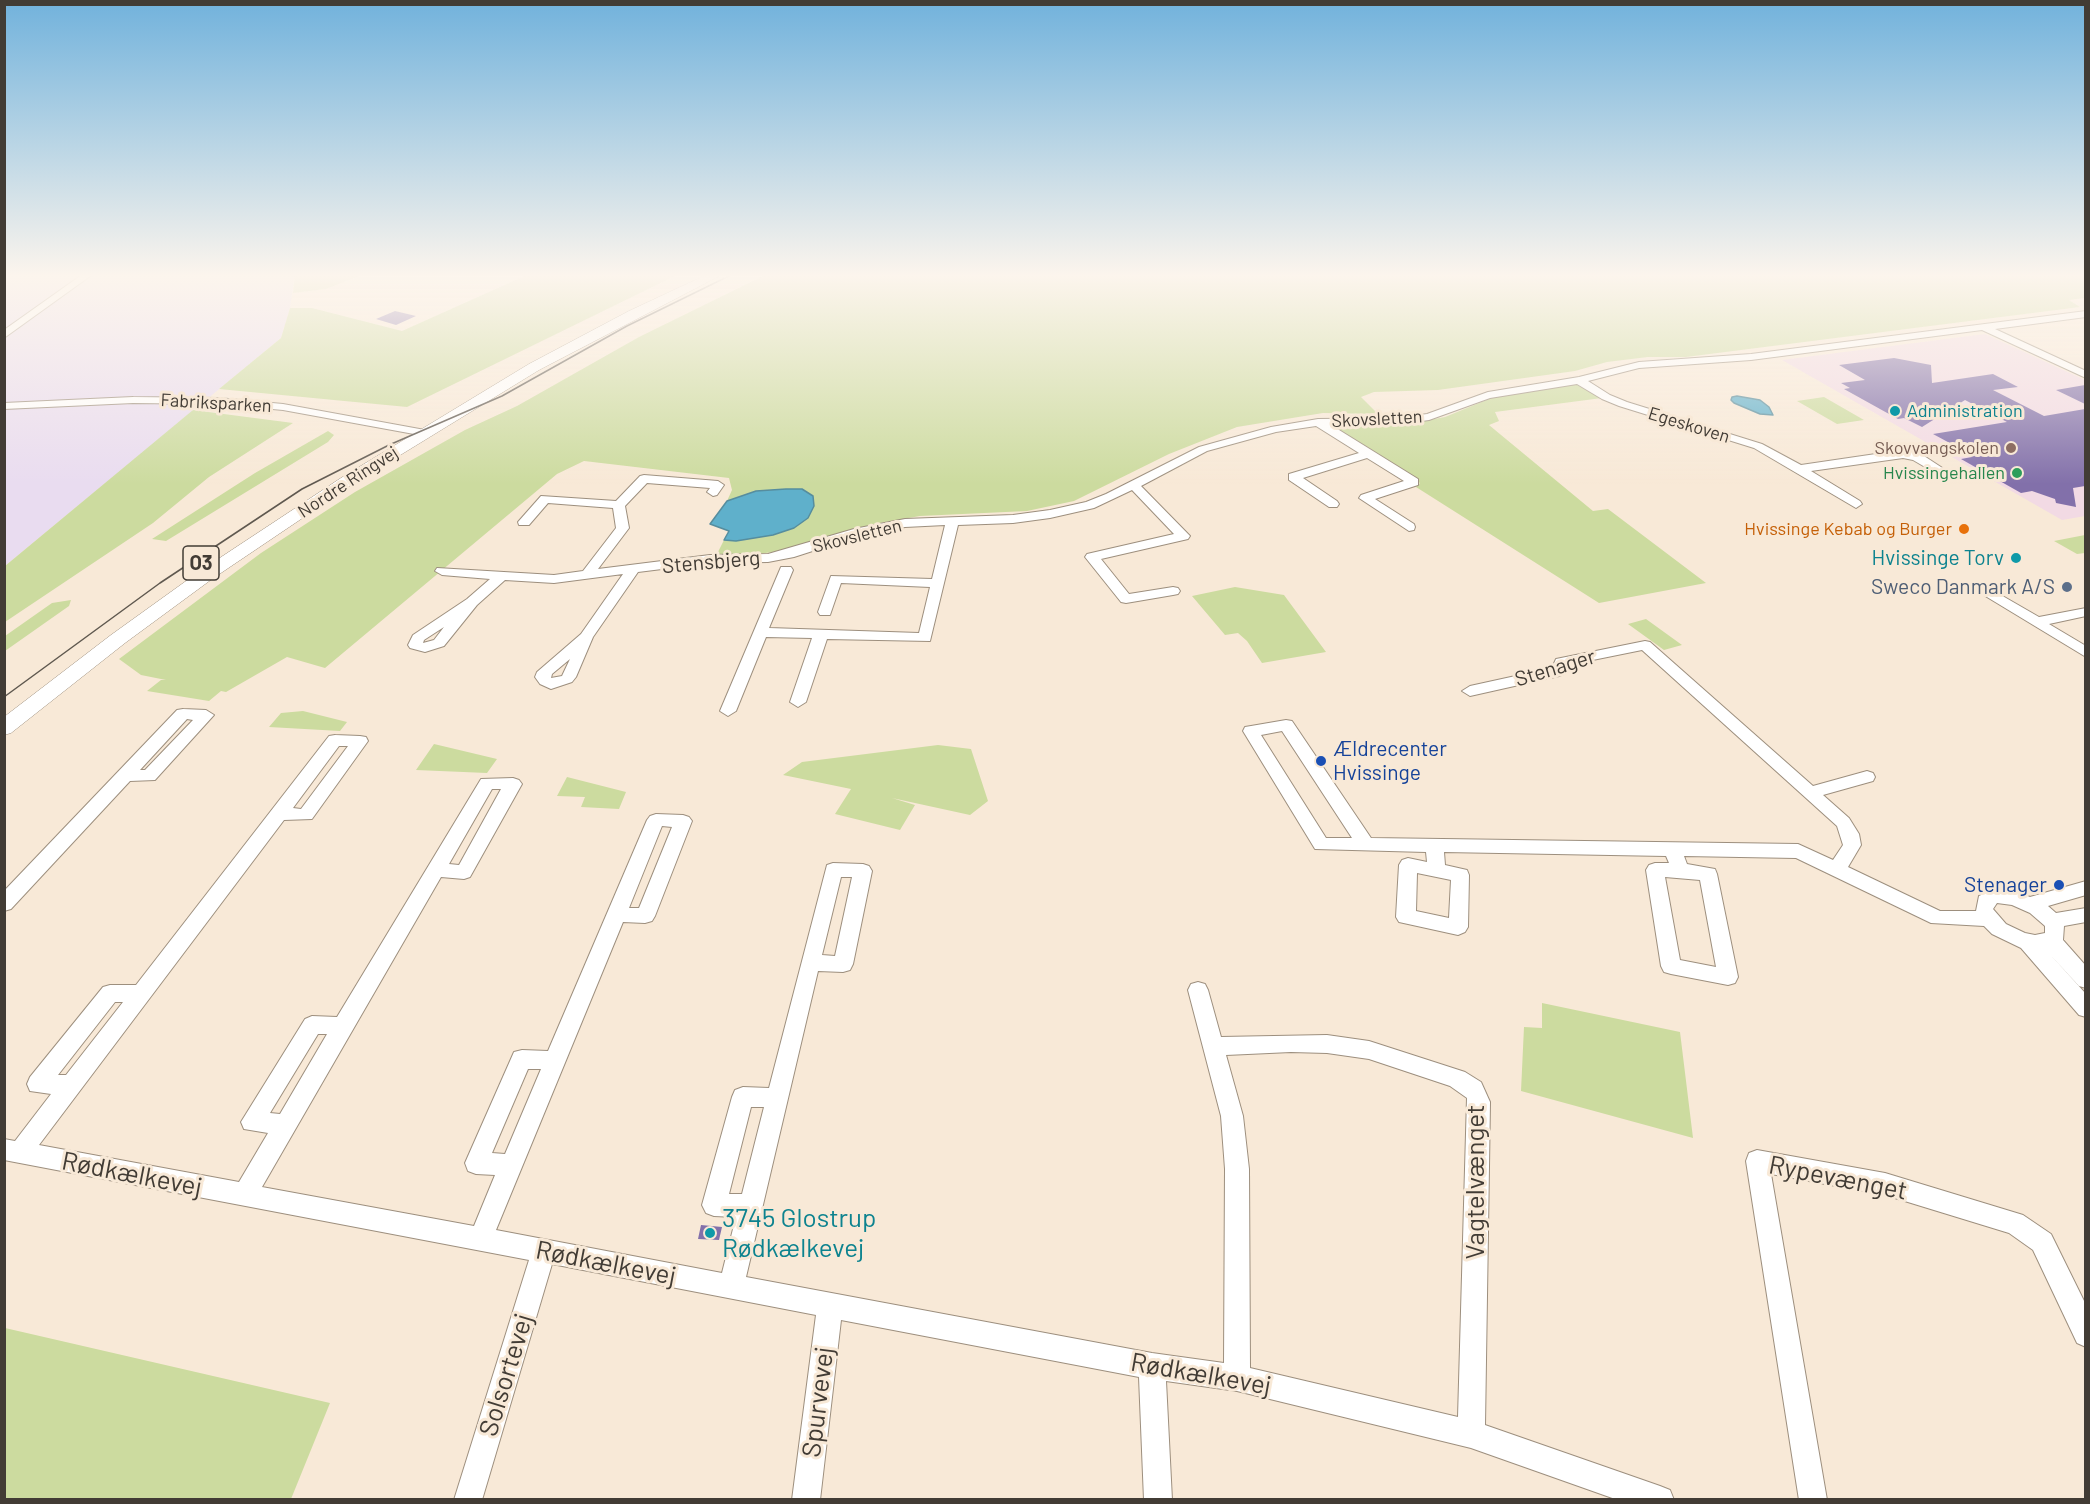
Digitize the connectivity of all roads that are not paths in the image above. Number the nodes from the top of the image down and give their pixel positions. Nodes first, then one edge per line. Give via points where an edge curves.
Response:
1 (559, 344) edge
2 (576, 344) edge
3 (1850, 344) edge
4 (2020, 344) edge
5 (2085, 374) edge
6 (1579, 380) junction
7 (4, 406) edge
8 (1318, 422) junction
9 (407, 429) junction
10 (425, 433) junction
11 (1368, 454) junction
12 (1799, 469) junction
13 (1941, 471) dead end
14 (1134, 485) junction
15 (713, 492) dead end
16 (1333, 504) dead end
17 (1856, 504) dead end
18 (619, 505) junction
19 (953, 520) junction
20 (524, 522) dead end
21 (1409, 527) dead end
22 (789, 554) joint
23 (442, 570) dead end
24 (633, 570) junction
25 (786, 570) dead end
26 (502, 575) junction
27 (587, 575) junction
28 (938, 583) junction
29 (1173, 591) dead end
30 (1987, 591) dead end
31 (472, 602) dead end
32 (825, 612) dead end
33 (2085, 612) edge
34 (2037, 622) junction
35 (761, 632) junction
36 (821, 634) junction
37 (586, 637) dead end
38 (2085, 653) edge
39 (1470, 691) dead end
40 (798, 702) dead end
41 (4, 710) edge
42 (729, 711) dead end
43 (4, 728) edge
44 (125, 776) junction
45 (1867, 777) dead end
46 (1811, 792) junction
47 (279, 814) dead end
48 (1365, 844) junction
49 (1436, 846) junction
50 (1673, 849) junction
51 (1837, 869) junction
52 (436, 870) junction
53 (1436, 870) dead end
54 (1680, 870) junction
55 (2085, 888) edge
56 (4, 904) edge
57 (2030, 904) junction
58 (617, 914) junction
59 (2085, 915) edge
60 (1989, 919) junction
61 (2051, 931) junction
62 (2028, 942) junction
63 (811, 963) dead end
64 (2085, 980) edge
65 (1198, 990) dead end
66 (141, 994) junction
67 (2085, 1009) edge
68 (343, 1026) junction
69 (1214, 1046) junction
70 (555, 1061) junction
71 (72, 1085) junction
72 (778, 1098) junction
73 (286, 1124) junction
74 (12, 1151) edge
75 (512, 1165) junction
76 (244, 1195) junction
77 (751, 1206) junction
78 (480, 1240) junction
79 (544, 1251) junction
80 (732, 1287) junction
81 (830, 1305) junction
82 (2085, 1334) edge
83 (1152, 1366) junction
84 (1237, 1378) junction
85 (1471, 1434) junction
86 (468, 1500) edge
87 (806, 1500) edge
88 (1158, 1500) edge
89 (1660, 1500) edge
90 (1813, 1500) edge

1 - 9 main road, Nordre Ringvej / O3
2 - 10 main road, Nordre Ringvej / O3
3 - 6 street, Skovsletten via 1751,357 1639,365
4 - 5 street
6 - 8 street, Skovsletten via 1488,394 1429,417
6 - 12 street, Egeskoven via 1623,404 1758,446
7 - 9 street, Fabriksparken via 218,401 283,407
8 - 11 street
8 - 14 street, Skovsletten via 1224,441
9 - 10 street, Fabriksparken
9 - 41 main road, Nordre Ringvej / O3 via 165,588
10 - 43 main road, Nordre Ringvej / O3 via 206,575
11 - 16 street via 1293,477
11 - 21 street via 1414,482 1365,498
12 - 13 street via 1904,454
12 - 17 street, Egeskoven
14 - 19 street, Skovsletten via 1071,510 1013,519
14 - 29 street via 1183,536 1092,557 1126,599
15 - 18 street via 718,485 644,479
18 - 20 street via 545,499
18 - 27 street via 623,528
19 - 22 street, Skovsletten via 881,527
19 - 28 street
22 - 24 street, Stensbjerg
23 - 26 street, Stensbjerg
24 - 27 street, Stensbjerg
24 - 37 street, Stensbjerg
25 - 35 street
26 - 27 street, Stensbjerg via 554,579
26 - 31 street
28 - 32 street via 836,579
28 - 36 street via 925,638
30 - 34 street
33 - 34 street
34 - 38 street
35 - 36 street
35 - 42 street
36 - 40 street
39 - 46 street, Stenager via 1559,671 1561,662 1645,645
44 - 44 street via 149,776 206,714 183,714
44 - 56 street
45 - 46 street
46 - 51 street, Stenager via 1843,822 1850,834 1852,845
47 - 66 street, Rødkælkevej
48 - 48 street via 1321,844 1251,731 1286,724
48 - 49 street
49 - 50 street
49 - 53 street
50 - 51 street via 1798,851
50 - 54 street
51 - 60 street via 1938,918
52 - 52 street via 464,872 513,784 488,783
52 - 68 street
54 - 54 street via 1655,870 1671,966 1728,977 1708,874
55 - 57 street
57 - 60 street via 2007,896 1989,898 1984,909
57 - 61 street
58 - 58 street via 645,916 683,821 656,820
58 - 70 street
59 - 61 street
60 - 62 street via 2006,933
61 - 62 street via 2042,943
61 - 64 street
62 - 67 street
63 - 72 street
65 - 69 street
66 - 71 street, Rødkælkevej
66 - 71 street via 110,993 39,1084
68 - 73 street
68 - 73 street via 312,1025 252,1122
69 - 84 street via 1232,1116 1237,1169
69 - 85 street, Vagtelvænget via 1291,1043 1369,1050 1466,1083 1477,1095
70 - 75 street
70 - 75 street via 522,1059 476,1163
71 - 74 street, Rødkælkevej
72 - 77 street
72 - 77 street via 743,1097 714,1205
73 - 76 street
74 - 76 street, Rødkælkevej
75 - 78 street
76 - 78 street, Rødkælkevej
77 - 80 street
78 - 79 street, Rødkælkevej
79 - 80 street, Rødkælkevej
79 - 86 street, Solsortevej
80 - 81 street, Rødkælkevej
81 - 83 street, Rødkælkevej
81 - 87 street, Spurvevej
82 - 90 street, Rypevænget via 2042,1242 2015,1223 1885,1184 1757,1161
83 - 84 street, Rødkælkevej
83 - 88 street
84 - 85 street, Rødkælkevej
85 - 89 street, Rødkælkevej

